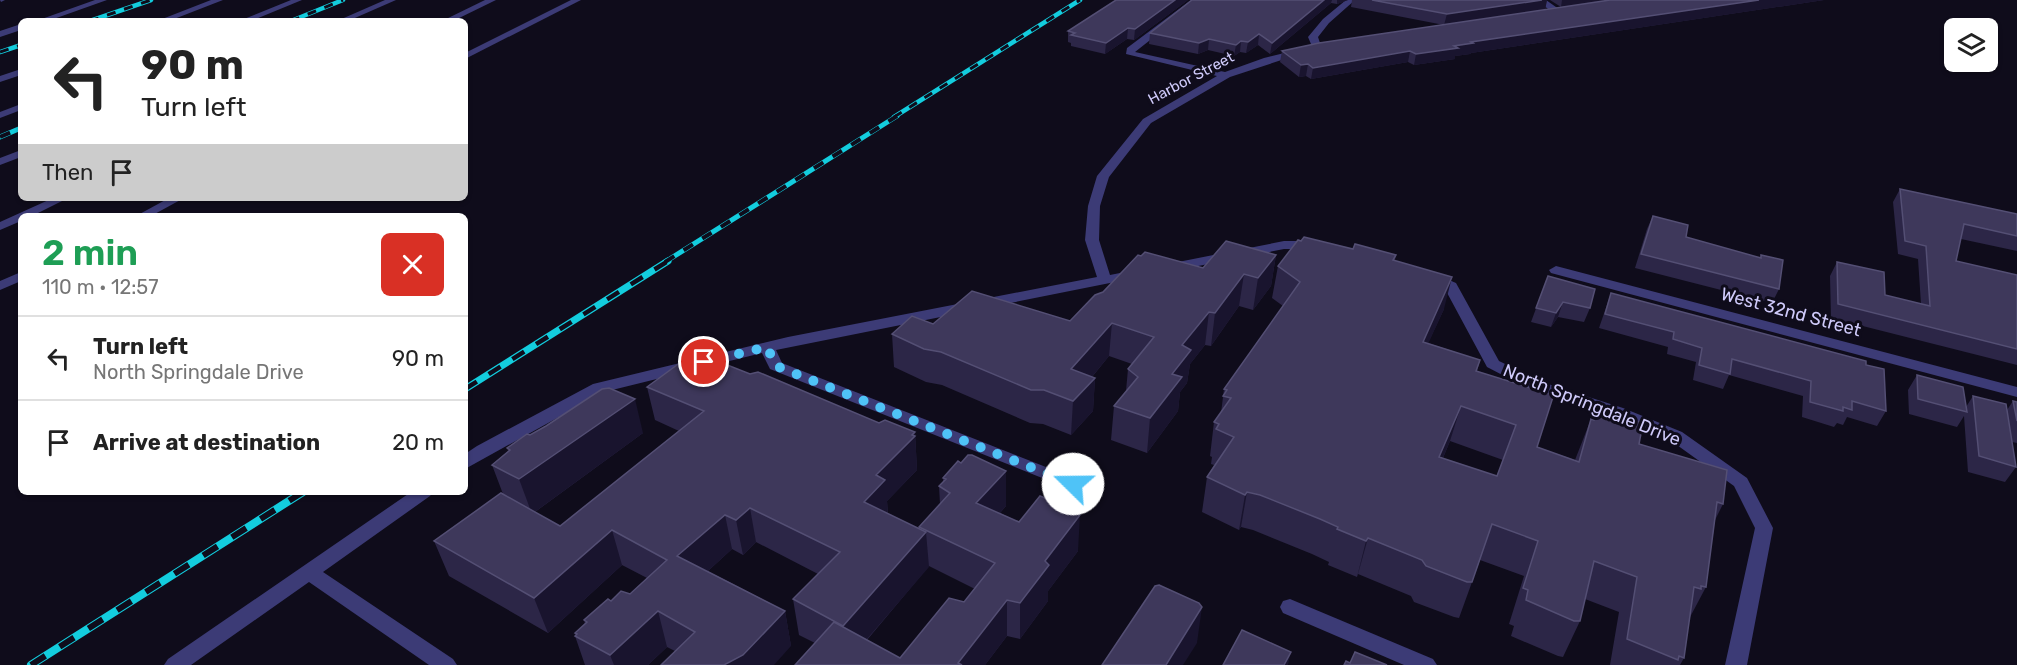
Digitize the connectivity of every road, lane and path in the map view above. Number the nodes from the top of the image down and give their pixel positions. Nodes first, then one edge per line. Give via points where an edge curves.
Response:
1 (103, 0) edge
2 (219, 0) edge
3 (298, 0) edge
4 (392, 0) edge
5 (492, 0) edge
6 (577, 0) edge
7 (1197, 0) edge
8 (1351, 0) edge
9 (1540, 0) edge
10 (1570, 10) edge
11 (1558, 12) junction
12 (1547, 14) edge
13 (49, 18) edge
14 (169, 18) edge
15 (251, 18) edge
16 (348, 18) edge
17 (453, 18) edge
18 (18, 28) edge
19 (0, 34) edge
20 (1329, 47) edge
21 (1317, 49) junction
22 (468, 54) edge
23 (18, 73) edge
24 (1226, 75) junction
25 (0, 79) edge
26 (18, 107) edge
27 (0, 115) edge
28 (18, 154) edge
29 (0, 162) edge
30 (55, 201) edge
31 (172, 201) edge
32 (29, 213) edge
33 (148, 213) edge
34 (18, 218) edge
35 (0, 226) edge
36 (1328, 246) edge
37 (1556, 270) dead end
38 (1422, 272) edge
39 (18, 277) edge
40 (1105, 280) junction
41 (0, 286) edge
42 (767, 347) junction
43 (2017, 392) edge
44 (468, 461) edge
45 (1073, 484) dead end
46 (420, 495) edge
47 (308, 572) junction
48 (1290, 607) dead end
49 (175, 665) edge
50 (446, 665) edge
51 (1426, 665) edge
52 (1736, 665) edge

1 - 13 lane
2 - 14 lane
3 - 15 lane
4 - 16 lane
5 - 17 lane
6 - 22 lane
7 - 24 street via 1130,50 1131,54
8 - 21 street via 1313,37
9 - 11 street
10 - 11 street
11 - 12 street
18 - 19 lane
20 - 21 street, Harbor Street
21 - 24 street, Harbor Street
23 - 25 lane
24 - 40 street, Harbor Street via 1147,121 1103,176 1094,206 1092,240
26 - 27 lane
28 - 29 lane
30 - 32 lane
31 - 33 lane
34 - 35 lane
36 - 40 street via 1284,245
37 - 43 street, West 32nd Street
38 - 52 street, North Springdale Drive via 1451,286 1493,364 1539,387 1676,436 1742,482 1764,528
39 - 41 lane
40 - 42 street
42 - 44 street via 599,388
42 - 45 street via 776,366
46 - 47 street
47 - 49 street
47 - 50 street
48 - 51 street

